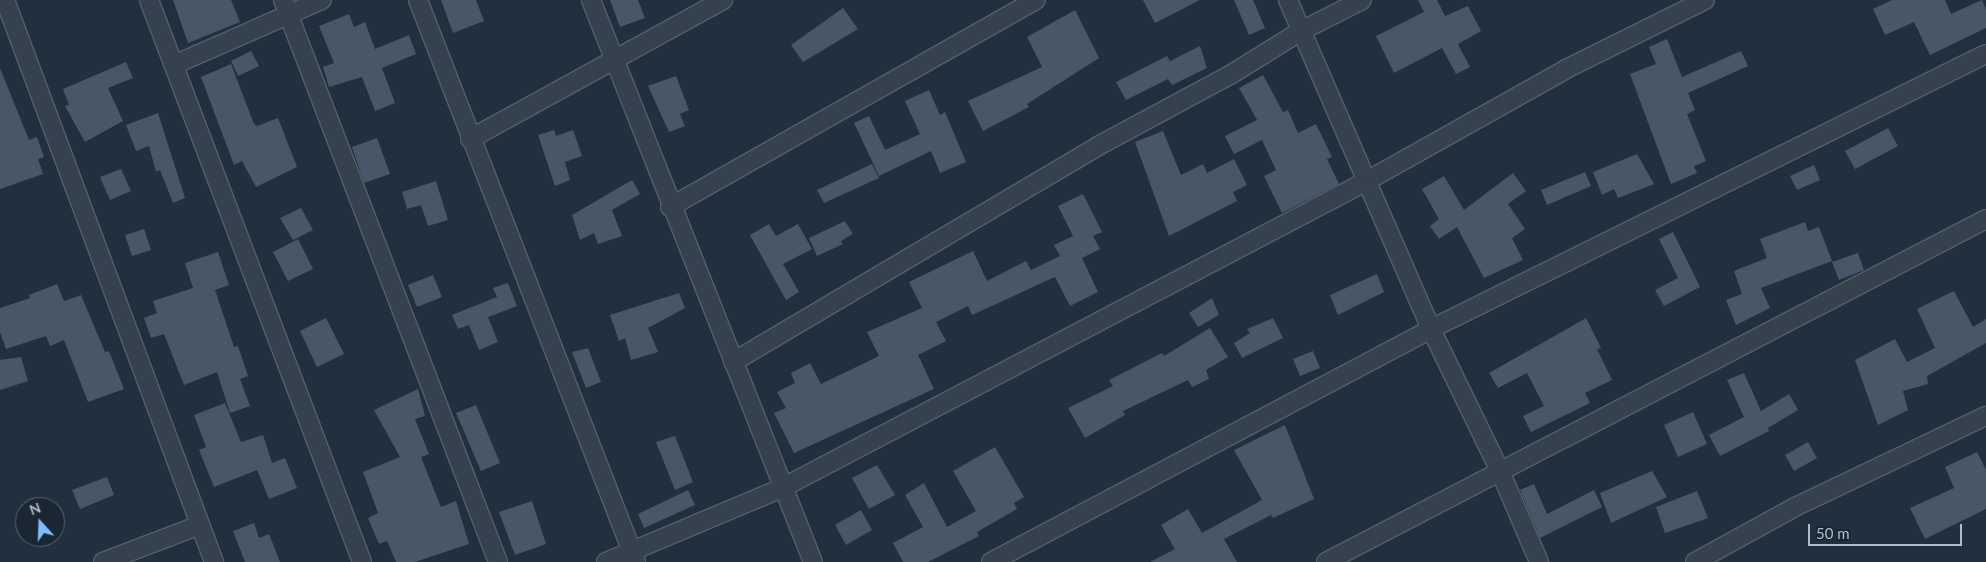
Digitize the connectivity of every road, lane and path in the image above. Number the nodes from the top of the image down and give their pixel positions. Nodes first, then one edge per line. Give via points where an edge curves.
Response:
1 (5, 0) edge
2 (149, 0) edge
3 (322, 0) edge
4 (418, 0) edge
5 (591, 0) edge
6 (723, 0) edge
7 (1036, 0) edge
8 (1288, 0) edge
9 (1362, 0) edge
10 (1705, 0) edge
11 (286, 7) edge
12 (1301, 31) junction
13 (1986, 54) edge
14 (613, 61) junction
15 (176, 64) junction
16 (470, 139) junction
17 (1365, 182) junction
18 (670, 207) junction
19 (1986, 219) edge
20 (1431, 329) junction
21 (733, 362) junction
22 (1986, 416) edge
23 (1500, 471) junction
24 (782, 488) junction
25 (200, 525) junction
26 (634, 557) edge
27 (103, 562) edge
28 (214, 562) edge
29 (362, 562) edge
30 (498, 562) edge
31 (606, 562) edge
32 (812, 562) edge
33 (990, 562) edge
34 (1326, 562) edge
35 (1539, 562) edge
36 (1694, 562) edge

1 - 25 street
2 - 15 street
3 - 11 street
4 - 16 street
5 - 14 street
6 - 14 street
7 - 18 street
8 - 12 street
9 - 12 street
10 - 17 street via 1566,69
11 - 15 street
11 - 30 street
12 - 17 street
12 - 21 street
13 - 20 street
14 - 16 street
14 - 18 street
15 - 29 street
16 - 26 street
17 - 20 street
17 - 24 street
18 - 21 street
19 - 23 street
20 - 23 street
20 - 33 street
21 - 24 street
22 - 36 street via 1795,507
23 - 34 street
23 - 35 street
24 - 26 street
24 - 32 street
25 - 27 street
25 - 28 street
26 - 31 street

